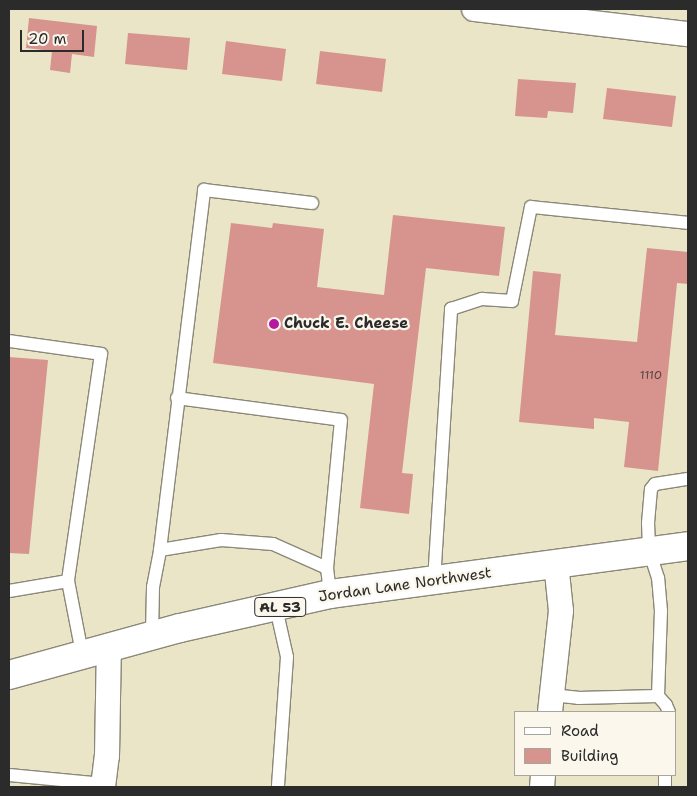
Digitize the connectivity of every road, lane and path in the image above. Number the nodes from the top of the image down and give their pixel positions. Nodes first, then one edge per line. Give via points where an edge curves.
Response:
1 (474, 9) edge
2 (688, 34) edge
3 (312, 203) dead end
4 (688, 223) edge
5 (9, 341) edge
6 (177, 398) junction
7 (688, 479) edge
8 (688, 546) edge
9 (160, 550) junction
10 (649, 550) junction
11 (556, 564) junction
12 (327, 568) junction
13 (68, 581) junction
14 (434, 581) junction
15 (9, 591) edge
16 (330, 594) junction
17 (276, 608) junction
18 (152, 635) junction
19 (109, 646) junction
20 (82, 653) junction
21 (9, 675) edge
22 (658, 696) junction
23 (550, 704) edge
24 (669, 711) edge
25 (9, 775) edge
26 (104, 786) edge
27 (278, 787) edge

1 - 2 street
3 - 6 lane via 204,190
4 - 14 lane via 530,207 512,301 482,299 451,310
5 - 13 lane via 101,354
6 - 9 lane
6 - 12 lane via 342,420
7 - 10 lane via 653,485 648,523
8 - 10 main road, Jordan Lane Northwest / AL 53
9 - 12 lane via 221,540 272,544
9 - 18 lane via 153,586
10 - 11 main road, Jordan Lane Northwest / AL 53
10 - 22 lane via 660,594
11 - 14 main road, Jordan Lane Northwest / AL 53
11 - 23 street via 561,611
12 - 16 lane
13 - 15 lane
13 - 20 lane
14 - 16 main road, Jordan Lane Northwest / AL 53
16 - 17 main road, Jordan Lane Northwest / AL 53
17 - 18 main road, Jordan Lane Northwest / AL 53
17 - 27 lane via 287,657
18 - 19 main road, Jordan Lane Northwest / AL 53
19 - 20 main road, Jordan Lane Northwest / AL 53
19 - 26 street
20 - 21 main road, Jordan Lane Northwest / AL 53
22 - 23 lane via 578,698
22 - 24 lane
25 - 26 lane

